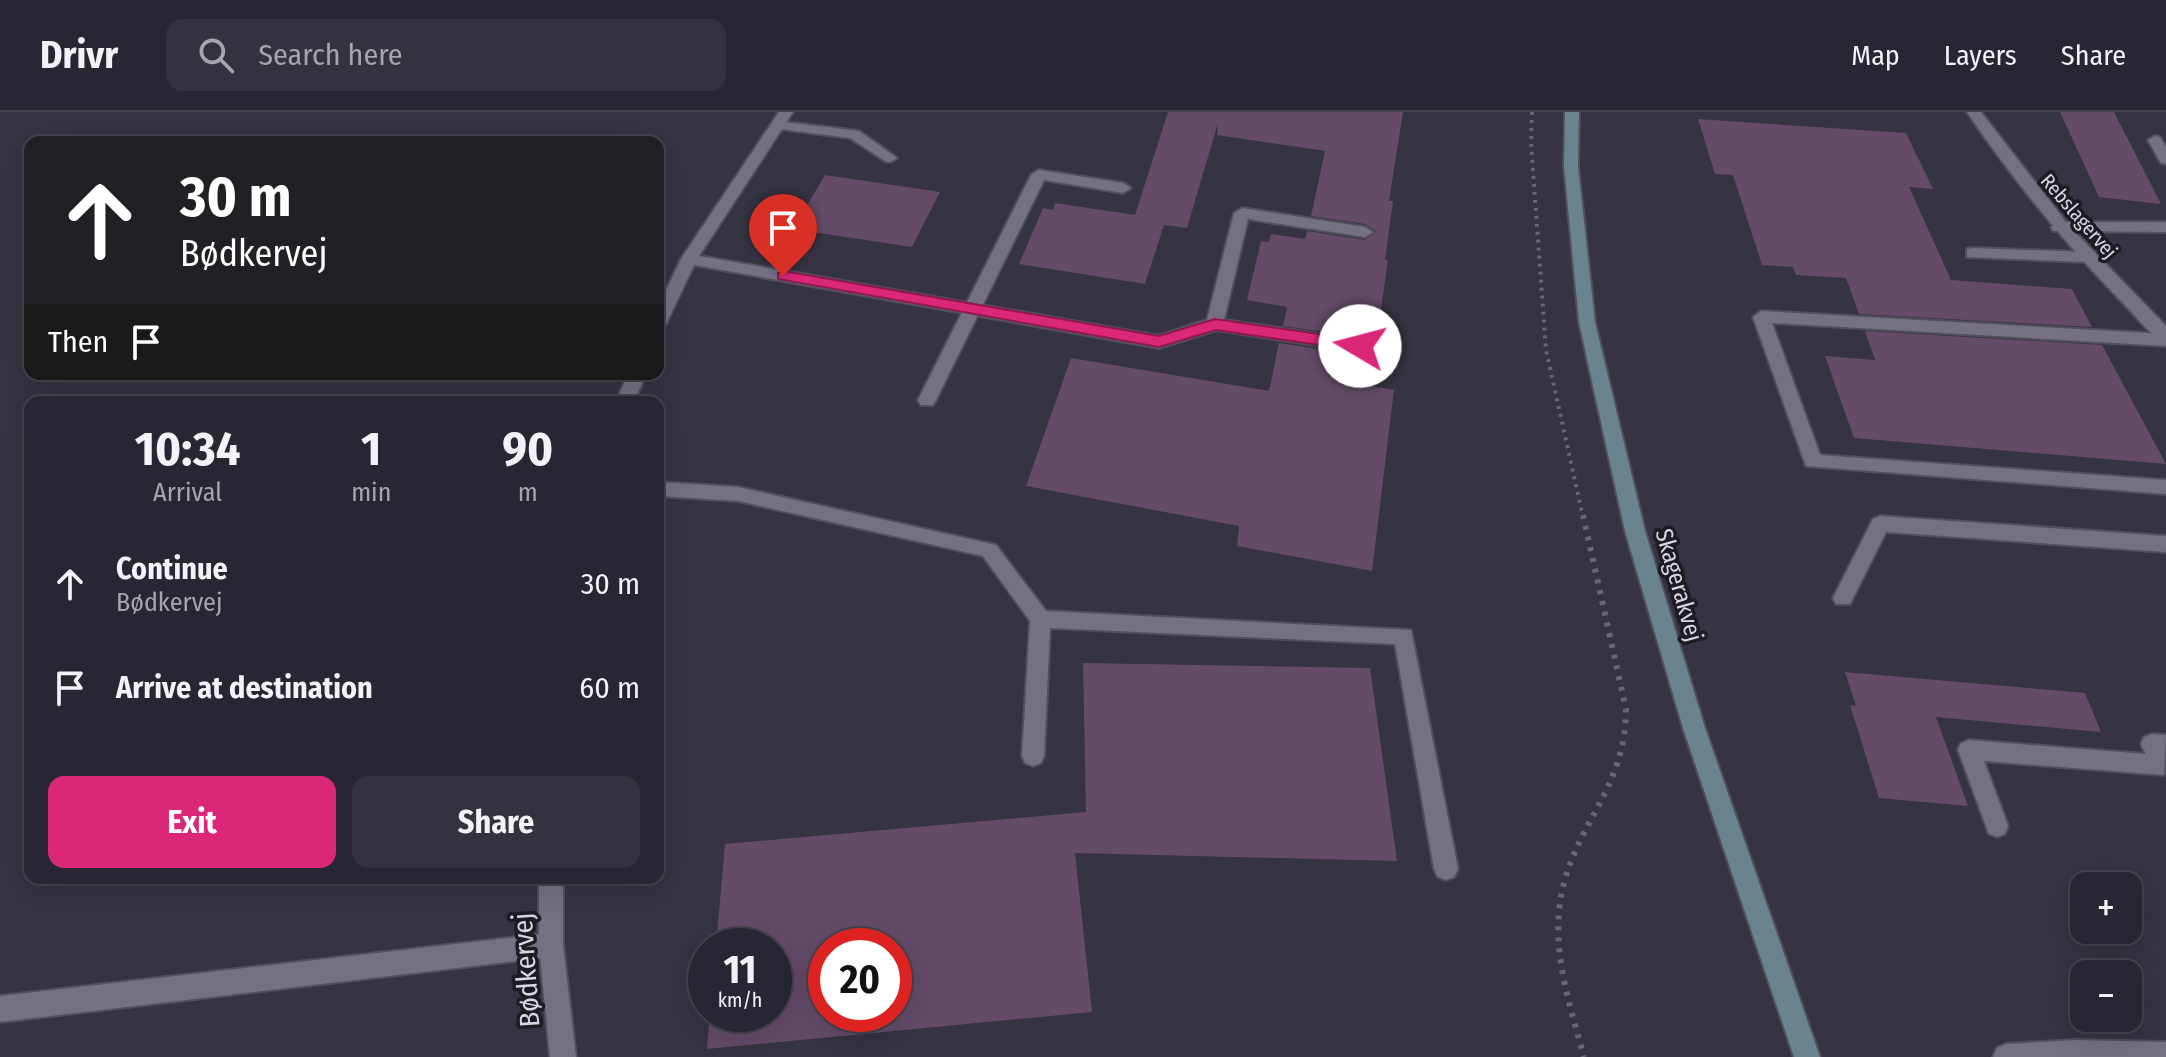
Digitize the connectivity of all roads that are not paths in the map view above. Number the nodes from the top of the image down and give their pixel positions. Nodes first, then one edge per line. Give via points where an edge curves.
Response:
1 (1572, 112) edge
2 (1974, 112) edge
3 (782, 118) edge
4 (2155, 140) dead end
5 (890, 158) dead end
6 (2166, 160) edge
7 (1123, 188) dead end
8 (2059, 227) junction
9 (2166, 227) edge
10 (1365, 232) dead end
11 (1973, 253) dead end
12 (2085, 257) junction
13 (689, 259) junction
14 (972, 309) junction
15 (664, 311) edge
16 (2159, 321) edge
17 (1215, 324) junction
18 (2166, 338) edge
19 (1360, 346) dead end
20 (927, 400) dead end
21 (2166, 487) edge
22 (664, 489) edge
23 (2166, 544) edge
24 (1843, 598) dead end
25 (1040, 619) junction
26 (2166, 745) edge
27 (1033, 756) dead end
28 (1997, 826) dead end
29 (1446, 869) dead end
30 (551, 884) edge
31 (551, 945) junction
32 (0, 1009) edge
33 (2076, 1055) edge
34 (2166, 1055) edge
35 (563, 1057) edge
36 (1807, 1057) edge
37 (2006, 1057) edge

1 - 36 street, Skagerakvej via 1571,166 1587,322 1635,531 1694,728
2 - 8 street, Rebslagervej
3 - 5 street via 854,134
3 - 13 street
4 - 6 street
7 - 14 street via 1039,175
8 - 9 street
8 - 12 street, Rebslagervej
10 - 17 street via 1242,213
11 - 12 street
12 - 16 street, Rebslagervej
13 - 14 street
13 - 15 street
14 - 17 street via 1159,342
14 - 20 street
16 - 18 street, Rebslagervej
17 - 19 street
18 - 21 street via 1761,317 1813,461
22 - 25 street via 738,494 989,550
23 - 24 street via 1880,524
25 - 27 street
25 - 29 street via 1404,636
26 - 28 street via 2152,744 2164,765 1969,750
30 - 31 street, Bødkervej
31 - 32 street
31 - 35 street, Bødkervej
33 - 34 street
33 - 37 street

